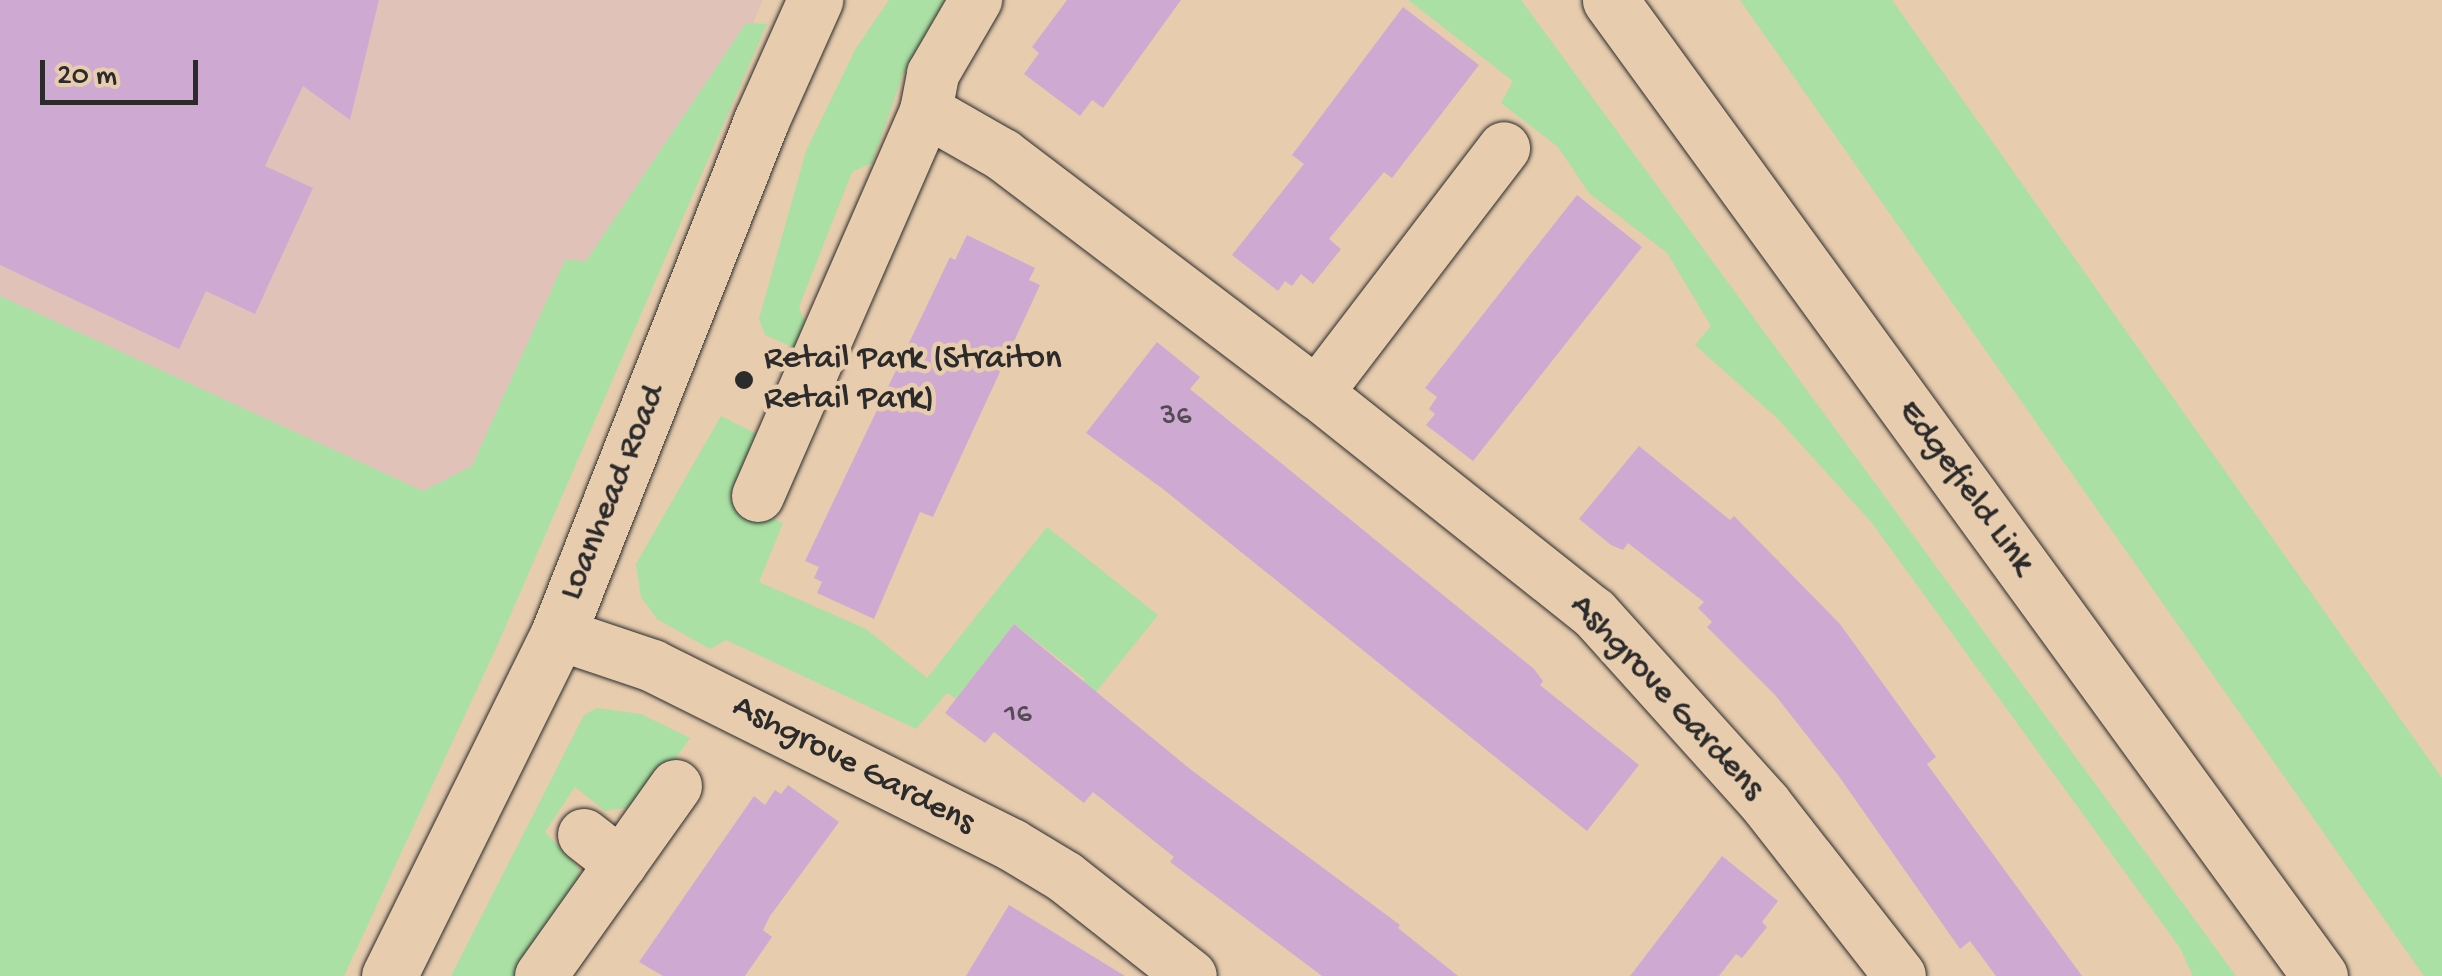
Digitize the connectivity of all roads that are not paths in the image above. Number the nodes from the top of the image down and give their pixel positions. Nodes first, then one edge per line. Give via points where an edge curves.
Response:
1 (816, 0) edge
2 (976, 0) edge
3 (1610, 0) edge
4 (926, 111) junction
5 (1504, 148) dead end
6 (1318, 393) junction
7 (758, 496) dead end
8 (558, 634) junction
9 (676, 786) dead end
10 (1885, 970) edge
11 (1180, 973) edge
12 (389, 976) edge
13 (541, 976) edge
14 (2320, 976) edge

1 - 8 street, Loanhead Road via 761,121
2 - 4 street via 934,74
3 - 14 street, Edgefield Link
4 - 6 street, Ashgrove Gardens via 1003,155
4 - 7 street
5 - 6 street
6 - 10 street, Ashgrove Gardens via 1594,613 1766,804
8 - 11 street, Ashgrove Gardens via 652,666 1012,846 1065,877
8 - 12 street, Loanhead Road
9 - 13 street via 602,850

